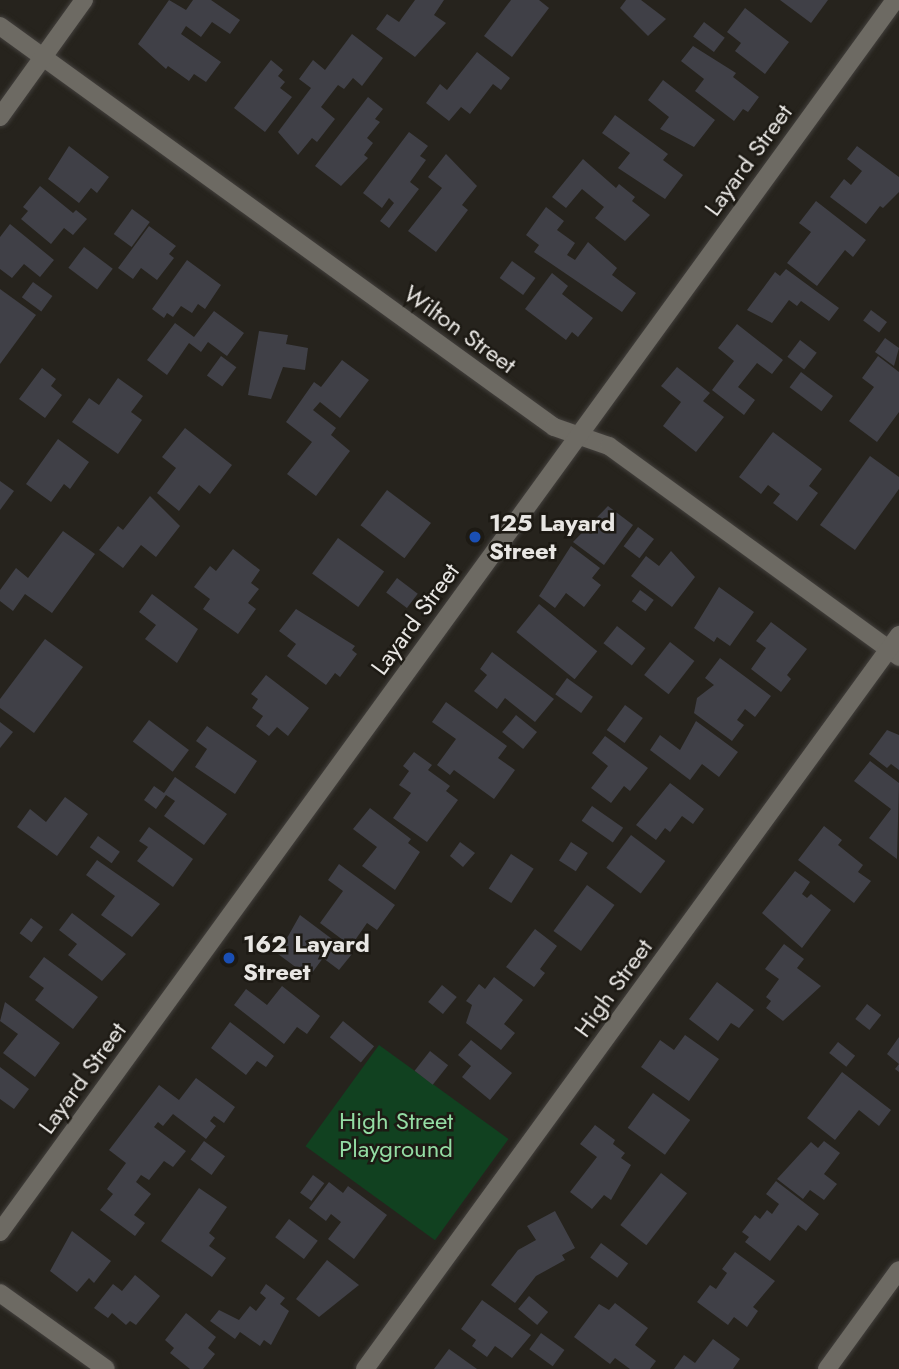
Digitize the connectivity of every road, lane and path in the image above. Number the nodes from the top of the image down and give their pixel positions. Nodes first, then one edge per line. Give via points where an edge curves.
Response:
1 (84, 0) edge
2 (895, 0) edge
3 (0, 26) edge
4 (43, 57) junction
5 (0, 117) edge
6 (579, 434) junction
7 (895, 647) edge
8 (0, 1232) edge
9 (899, 1270) edge
10 (0, 1293) edge
11 (106, 1369) edge
12 (365, 1369) edge
13 (827, 1369) edge

1 - 4 street
2 - 6 street, Layard Street
3 - 4 street, Wilton Street
4 - 5 street
4 - 6 street, Wilton Street via 554,427
6 - 7 street, Wilton Street via 609,446
6 - 8 street, Layard Street
7 - 12 street, High Street
9 - 13 street
10 - 11 street

